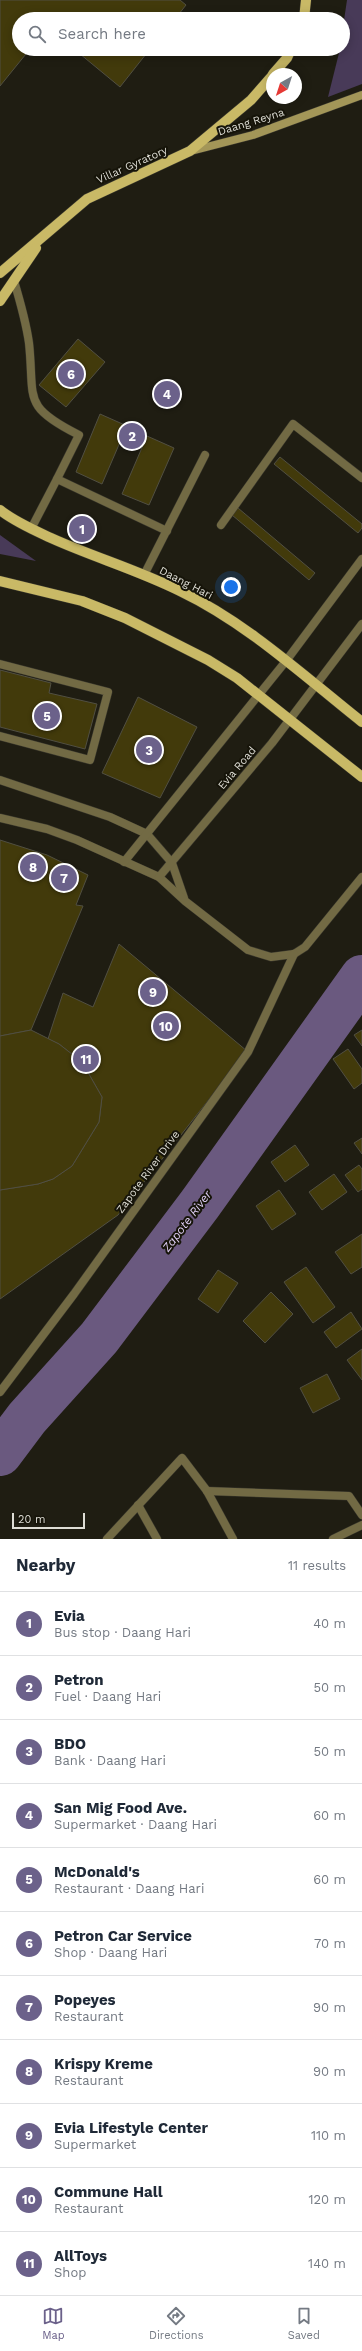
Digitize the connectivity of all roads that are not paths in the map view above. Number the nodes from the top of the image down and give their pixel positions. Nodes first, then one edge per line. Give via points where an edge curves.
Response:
1 (306, 0) edge
2 (305, 12) edge
3 (287, 56) edge
4 (278, 68) edge
5 (266, 83) edge
6 (362, 95) edge
7 (190, 151) junction
8 (42, 238) junction
9 (0, 273) edge
10 (14, 281) junction
11 (0, 301) edge
12 (206, 455) dead end
13 (362, 478) edge
14 (57, 479) junction
15 (0, 510) edge
16 (221, 525) dead end
17 (31, 529) junction
18 (167, 531) junction
19 (362, 559) edge
20 (144, 575) junction
21 (0, 581) edge
22 (362, 624) edge
23 (286, 661) junction
24 (0, 664) edge
25 (315, 685) junction
26 (259, 696) junction
27 (289, 720) junction
28 (362, 722) edge
29 (0, 736) edge
30 (362, 777) edge
31 (0, 780) edge
32 (0, 818) edge
33 (147, 834) junction
34 (124, 862) junction
35 (172, 862) junction
36 (159, 877) junction
37 (362, 877) edge
38 (185, 901) junction
39 (294, 954) junction
40 (0, 1392) edge
41 (207, 1491) junction
42 (138, 1505) junction
43 (362, 1515) edge
44 (362, 1525) edge
45 (107, 1539) edge
46 (157, 1539) edge
47 (233, 1539) edge
48 (333, 1539) edge

1 - 2 main road
3 - 4 main road, Villar Gyratory
5 - 7 main road, Villar Gyratory via 251,100
6 - 7 main road, Daang Reyna via 253,135
7 - 8 main road, Villar Gyratory via 87,199
8 - 9 main road, Villar Gyratory
8 - 10 main road
10 - 11 main road
10 - 14 lane via 27,327 32,396 40,410 56,424 79,436
12 - 18 lane
13 - 16 lane via 293,424
14 - 17 lane
14 - 18 lane
15 - 17 main road, Daang Hari
17 - 20 main road, Daang Hari
18 - 20 lane
19 - 23 lane
20 - 23 main road, Daang Hari via 181,591 233,622
21 - 26 main road via 82,601 125,618 208,660 237,678
22 - 25 lane, Evia Road
23 - 25 main road, Daang Hari
23 - 26 lane
24 - 29 lane via 108,692 90,760
25 - 27 lane, Evia Road
25 - 28 main road, Daang Hari
26 - 27 main road
26 - 33 lane
27 - 30 main road
27 - 35 lane, Evia Road
31 - 33 lane via 110,817
32 - 34 lane via 48,829
33 - 34 lane
33 - 35 lane
34 - 36 lane
35 - 36 lane, Evia Road
35 - 38 lane
36 - 38 lane, Zapote River Drive
37 - 39 lane, Zapote River Drive via 306,947
38 - 39 lane, Zapote River Drive via 248,950 271,957
39 - 40 lane, Zapote River Drive via 248,1052 74,1294
41 - 42 lane via 182,1458
41 - 43 lane via 349,1496
41 - 47 lane
42 - 45 lane
42 - 46 lane
44 - 48 lane

